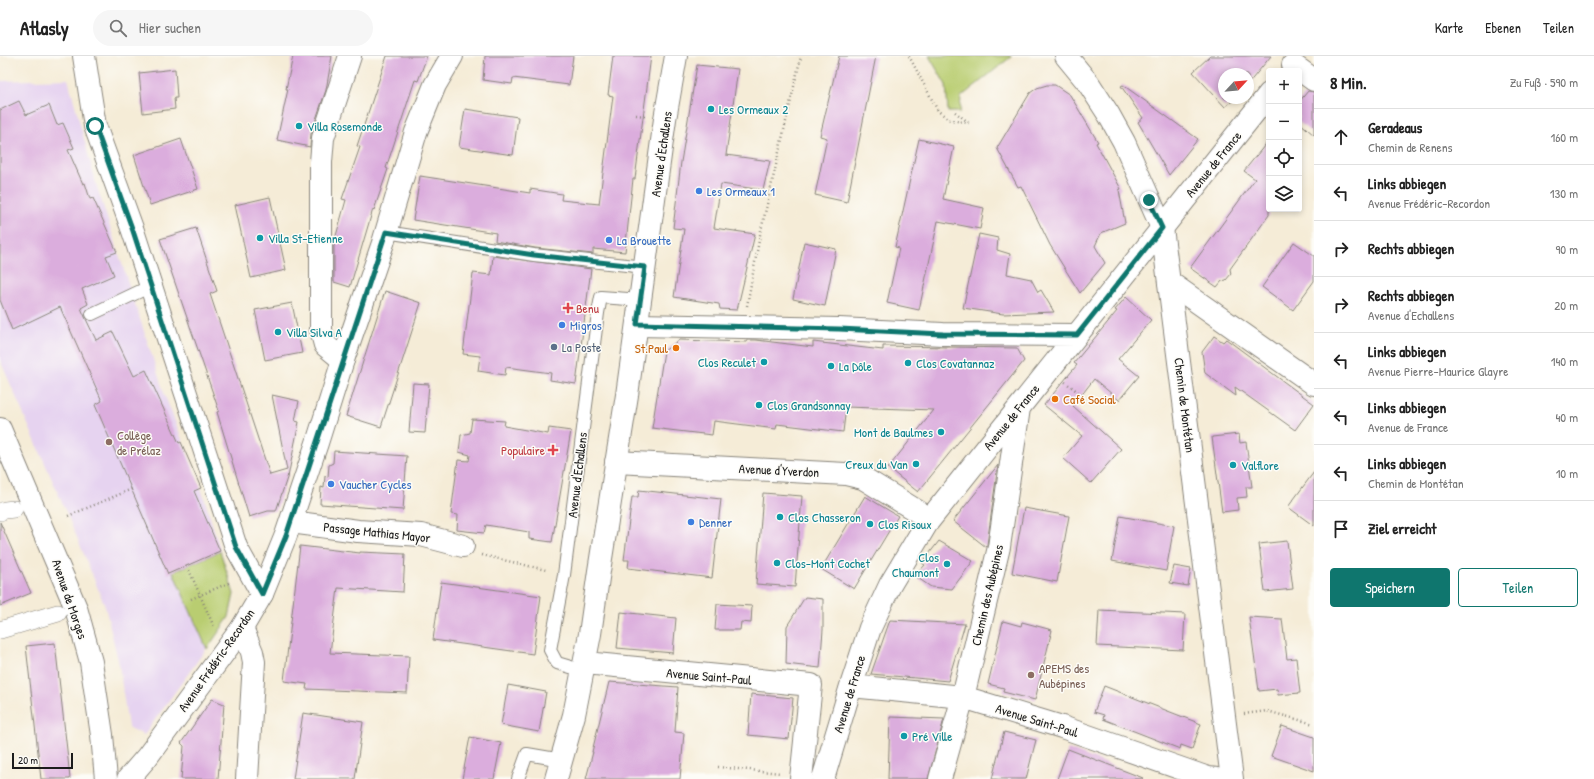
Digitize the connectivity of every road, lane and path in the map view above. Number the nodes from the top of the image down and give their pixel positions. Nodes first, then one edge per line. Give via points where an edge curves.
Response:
1 (84, 56) edge
2 (350, 56) edge
3 (452, 56) edge
4 (676, 56) edge
5 (801, 56) edge
6 (910, 56) edge
7 (1066, 56) edge
8 (1294, 64) edge
9 (1314, 80) edge
10 (1266, 98) edge
11 (955, 112) dead end
12 (636, 115) dead end
13 (648, 116) dead end
14 (1162, 228) junction
15 (386, 232) junction
16 (645, 267) junction
17 (1169, 282) junction
18 (151, 286) junction
19 (640, 300) junction
20 (747, 307) dead end
21 (92, 314) dead end
22 (637, 324) junction
23 (1077, 335) junction
24 (343, 360) junction
25 (1064, 381) dead end
26 (1314, 384) edge
27 (1082, 395) dead end
28 (1019, 407) junction
29 (0, 429) edge
30 (616, 462) junction
31 (132, 489) dead end
32 (68, 516) dead end
33 (930, 519) junction
34 (290, 522) junction
35 (463, 546) dead end
36 (482, 555) dead end
37 (189, 570) dead end
38 (546, 570) dead end
39 (230, 582) dead end
40 (262, 594) junction
41 (200, 595) junction
42 (191, 599) dead end
43 (58, 613) dead end
44 (214, 627) dead end
45 (242, 628) junction
46 (0, 630) edge
47 (584, 667) junction
48 (851, 686) junction
49 (963, 697) junction
50 (1242, 714) dead end
51 (1314, 724) edge
52 (718, 767) dead end
53 (559, 770) edge
54 (801, 777) edge
55 (106, 779) edge
56 (128, 779) edge
57 (247, 779) edge
58 (518, 779) edge
59 (823, 779) edge
60 (940, 779) edge
61 (1217, 779) edge
62 (1232, 779) edge

1 - 18 street via 95,126
2 - 24 street via 323,138 321,162 321,330 325,345
3 - 15 street, Avenue Frédéric-Recordon via 435,86 416,132
4 - 16 street, Avenue d'Echallens
5 - 20 path via 760,235
6 - 11 path via 938,112 950,120 969,123
7 - 14 street, Chemin de Montétan via 1089,84 1109,115 1124,142
8 - 9 street
10 - 14 street, Avenue de France
12 - 13 path
14 - 17 street, Chemin de Montétan
14 - 23 street, Avenue de France
15 - 16 lane via 534,255
15 - 24 street, Avenue Frédéric-Recordon
16 - 19 street, Avenue d'Echallens
17 - 26 street
17 - 62 street, Chemin de Montétan
18 - 21 lane
18 - 40 street via 236,547
19 - 22 street, Avenue d'Echallens
19 - 47 lane, Avenue d'Echallens via 601,296 598,313 564,574 550,650 557,663
22 - 23 street via 943,334
22 - 30 street, Avenue d'Echallens
23 - 28 street, Avenue de France
24 - 34 street, Avenue Frédéric-Recordon
25 - 27 path
28 - 33 street, Avenue de France
28 - 49 street, Chemin des Aubépines via 999,547
29 - 55 street, Avenue de Morges via 76,608 91,662
30 - 33 street, Avenue d'Yverdon via 846,474 863,478
30 - 47 street, Avenue d'Echallens
31 - 32 path
33 - 48 street, Avenue de France via 890,585 870,628
34 - 35 street, Passage Mathias Mayor via 358,531 422,535
34 - 40 street, Avenue Frédéric-Recordon
36 - 38 path
37 - 41 path
39 - 41 path
40 - 45 street, Avenue Frédéric-Recordon
41 - 42 path
41 - 44 path
43 - 46 street, Avenue de Morges
45 - 56 street, Avenue Frédéric-Recordon
45 - 57 street via 254,662
47 - 53 street, Avenue d'Echallens
47 - 54 street, Avenue Saint-Paul via 811,686
48 - 49 street, Avenue Saint-Paul
48 - 59 street, Avenue de France
49 - 60 street, Chemin des Aubépines
49 - 61 street, Avenue Saint-Paul
50 - 51 path via 1267,711
52 - 54 path
53 - 58 lane, Avenue d'Echallens via 527,754

